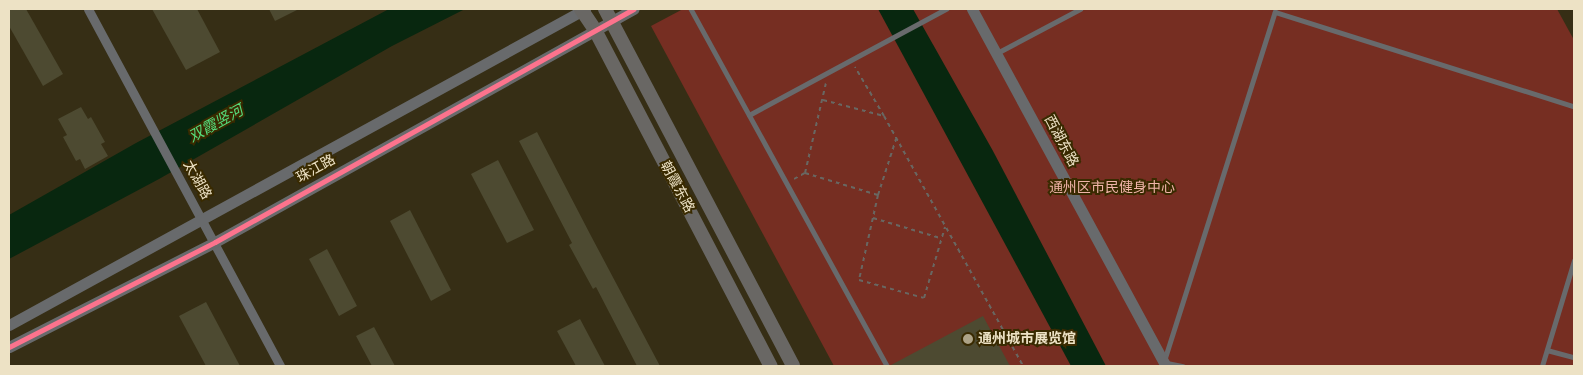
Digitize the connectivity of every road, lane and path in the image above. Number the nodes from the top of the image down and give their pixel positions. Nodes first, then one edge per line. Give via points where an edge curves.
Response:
1 (88, 9) edge
2 (583, 9) edge
3 (633, 9) edge
4 (691, 9) edge
5 (946, 9) edge
6 (972, 9) edge
7 (1080, 9) edge
8 (1275, 10) edge
9 (608, 15) edge
10 (595, 30) junction
11 (997, 53) junction
12 (851, 60) junction
13 (820, 76) junction
14 (823, 100) junction
15 (1574, 106) edge
16 (749, 115) junction
17 (884, 116) junction
18 (896, 138) junction
19 (805, 172) junction
20 (788, 182) junction
21 (878, 195) junction
22 (873, 218) junction
23 (202, 219) junction
24 (945, 226) junction
25 (941, 238) junction
26 (215, 242) junction
27 (1574, 261) edge
28 (9, 326) edge
29 (9, 347) edge
30 (1547, 350) junction
31 (1574, 357) edge
32 (1162, 365) edge
33 (280, 366) edge
34 (771, 366) edge
35 (793, 366) edge
36 (887, 366) edge
37 (1023, 366) edge
38 (1183, 366) edge
39 (1542, 366) edge

1 - 23 street, 太湖路
2 - 10 main road, 朝霞东路
2 - 23 street, 珠江路
3 - 9 street, 珠江路
4 - 16 lane
5 - 12 lane
6 - 11 street, 西湖东路
7 - 11 lane
8 - 15 lane
8 - 32 lane
9 - 10 street, 珠江路
9 - 35 main road, 朝霞东路
10 - 26 street, 珠江路
10 - 34 main road, 朝霞东路
11 - 32 street, 西湖东路
12 - 13 lane
12 - 17 path
13 - 14 path via 826,84
13 - 16 lane
14 - 17 path
14 - 19 path
16 - 20 lane
17 - 18 path
18 - 21 path
18 - 24 path
19 - 20 path
19 - 21 path
20 - 36 lane
21 - 22 path
22 - 25 path
22 - 25 path via 859,280 924,298
23 - 26 street, 太湖路
23 - 28 street, 珠江路
24 - 25 path
24 - 37 path
26 - 29 street, 珠江路
26 - 33 street, 太湖路
27 - 30 lane
30 - 31 lane
30 - 39 lane
32 - 38 lane

